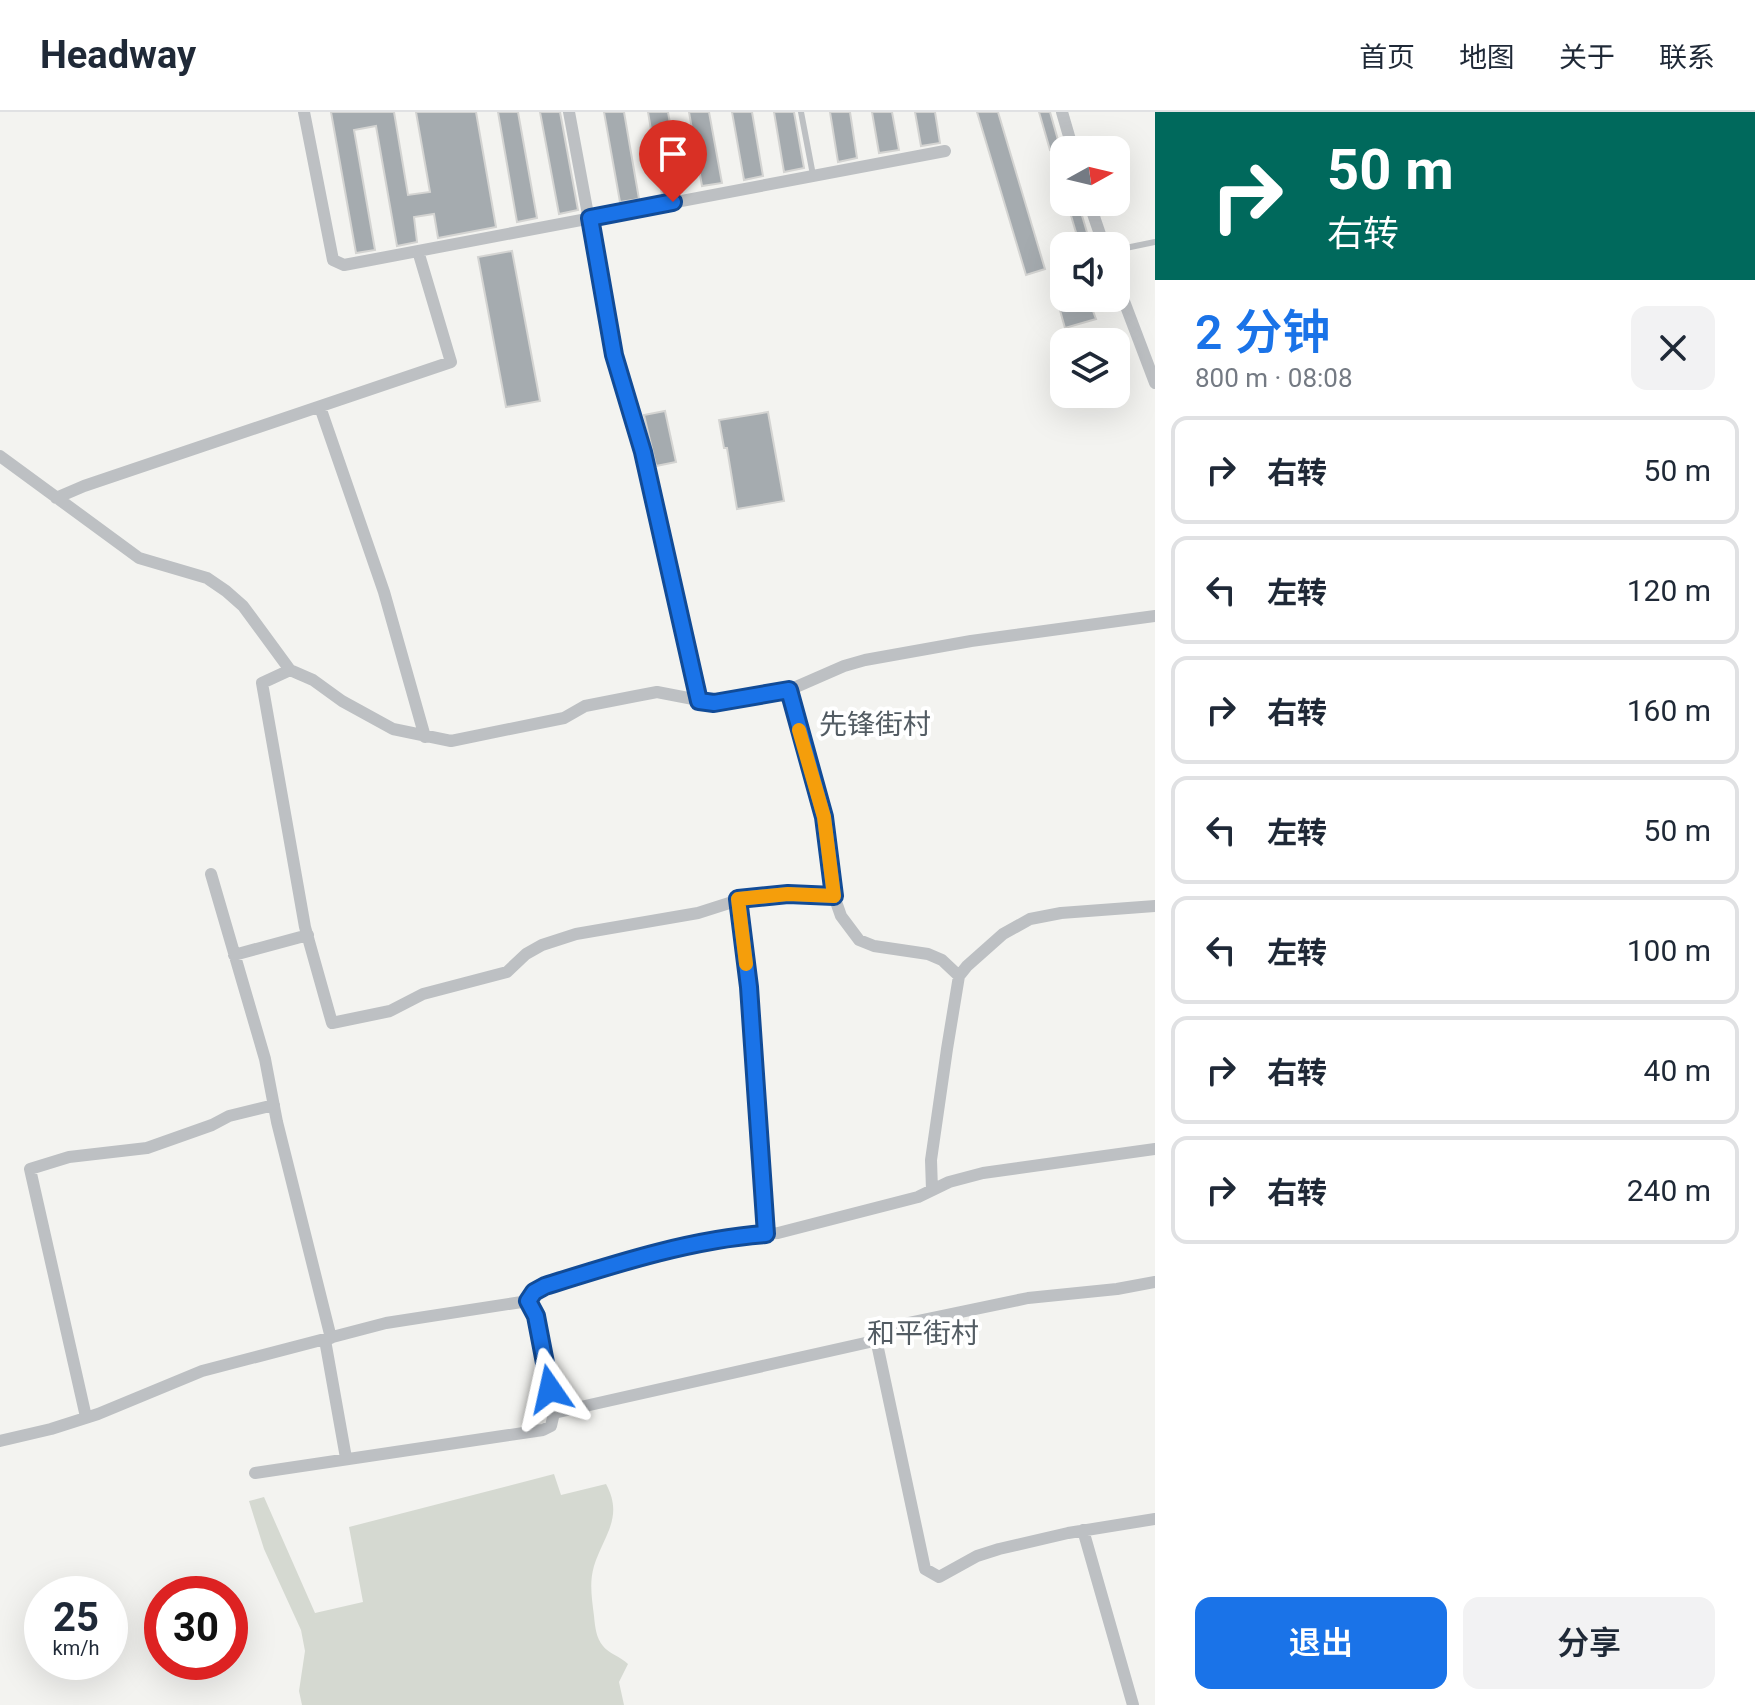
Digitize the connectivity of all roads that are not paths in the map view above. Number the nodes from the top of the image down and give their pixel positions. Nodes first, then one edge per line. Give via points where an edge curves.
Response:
1 (304, 112) edge
2 (569, 112) edge
3 (801, 112) edge
4 (1062, 112) edge
5 (1069, 136) edge
6 (945, 151) dead end
7 (813, 176) junction
8 (590, 218) junction
9 (1155, 242) edge
10 (1130, 247) edge
11 (418, 251) junction
12 (1128, 312) edge
13 (1155, 383) edge
14 (320, 407) junction
15 (0, 456) edge
16 (56, 498) junction
17 (1155, 616) edge
18 (290, 670) junction
19 (789, 690) junction
20 (699, 701) junction
21 (425, 737) junction
22 (211, 874) dead end
23 (834, 896) junction
24 (738, 899) junction
25 (1155, 906) edge
26 (308, 935) junction
27 (234, 955) junction
28 (959, 976) junction
29 (274, 1105) junction
30 (1155, 1149) edge
31 (932, 1190) junction
32 (766, 1234) junction
33 (1155, 1282) edge
34 (528, 1301) junction
35 (328, 1339) junction
36 (876, 1339) junction
37 (554, 1413) junction
38 (86, 1417) junction
39 (0, 1441) edge
40 (346, 1458) junction
41 (255, 1473) dead end
42 (1155, 1519) edge
43 (1083, 1530) junction
44 (1133, 1705) edge

1 - 11 street via 333,260 344,265
2 - 8 street
3 - 7 lane
4 - 5 street
6 - 7 street
7 - 8 street
8 - 11 street
8 - 20 street via 614,355 643,452
9 - 10 lane
11 - 14 street via 451,362
12 - 13 street
14 - 16 street
14 - 21 street via 384,592
15 - 16 street
16 - 18 street via 139,558 207,578 226,591
17 - 19 street via 865,660
18 - 21 street via 393,729
18 - 26 street via 262,683
19 - 20 street
19 - 23 street via 824,817
20 - 21 street via 657,692 469,738
22 - 27 street
23 - 24 street
23 - 28 street via 859,940 928,954
24 - 26 street via 698,913 576,934 542,945 507,972 423,994 390,1011 332,1023
24 - 32 street
25 - 28 street via 1030,919 1003,934
26 - 27 street
27 - 29 street
28 - 31 street via 931,1160
29 - 35 street
29 - 38 street via 229,1116 147,1148 69,1157 30,1169
30 - 31 street via 983,1173
31 - 32 street
32 - 34 street via 618,1263 545,1286
33 - 36 street via 1013,1301 908,1323
34 - 35 street via 386,1323
34 - 37 street via 536,1316
35 - 38 street via 202,1371
35 - 40 street
36 - 37 street
36 - 43 street via 925,1569 939,1577 977,1556
37 - 40 street via 551,1426 543,1430
38 - 39 street
40 - 41 street
42 - 43 street
43 - 44 street

